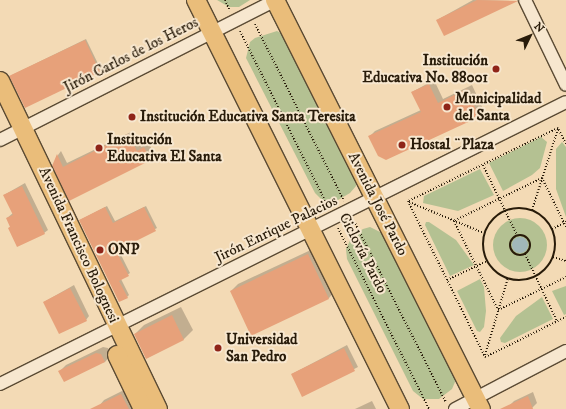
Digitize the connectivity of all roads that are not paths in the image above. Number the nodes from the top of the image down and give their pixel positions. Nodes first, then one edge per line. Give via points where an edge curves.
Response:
1 (196, 0) edge
2 (275, 0) edge
3 (525, 0) edge
4 (212, 32) junction
5 (0, 81) edge
6 (566, 85) edge
7 (566, 102) edge
8 (0, 107) edge
9 (12, 134) edge
10 (375, 197) junction
11 (312, 229) junction
12 (111, 329) junction
13 (566, 351) edge
14 (0, 384) edge
15 (479, 404) edge
16 (143, 409) edge
17 (158, 409) edge
18 (400, 409) edge
19 (455, 409) edge

1 - 4 main road
2 - 4 street, Jirón Carlos de los Heros
2 - 10 main road, Avenida José Pardo
3 - 6 street
4 - 9 street, Jirón Carlos de los Heros
4 - 11 main road
5 - 9 main road, Avenida Francisco Bolognesi
7 - 10 street, Jirón Enrique Palacios
8 - 9 main road, Avenida Francisco Bolognesi
9 - 12 main road, Avenida Francisco Bolognesi
10 - 11 street, Jirón Enrique Palacios
10 - 15 main road, Avenida José Pardo
11 - 12 street, Jirón Enrique Palacios
11 - 18 main road
12 - 14 street, Jirón Enrique Palacios
12 - 16 main road, Avenida Francisco Bolognesi
12 - 17 main road, Avenida Francisco Bolognesi
13 - 15 street
15 - 19 street

